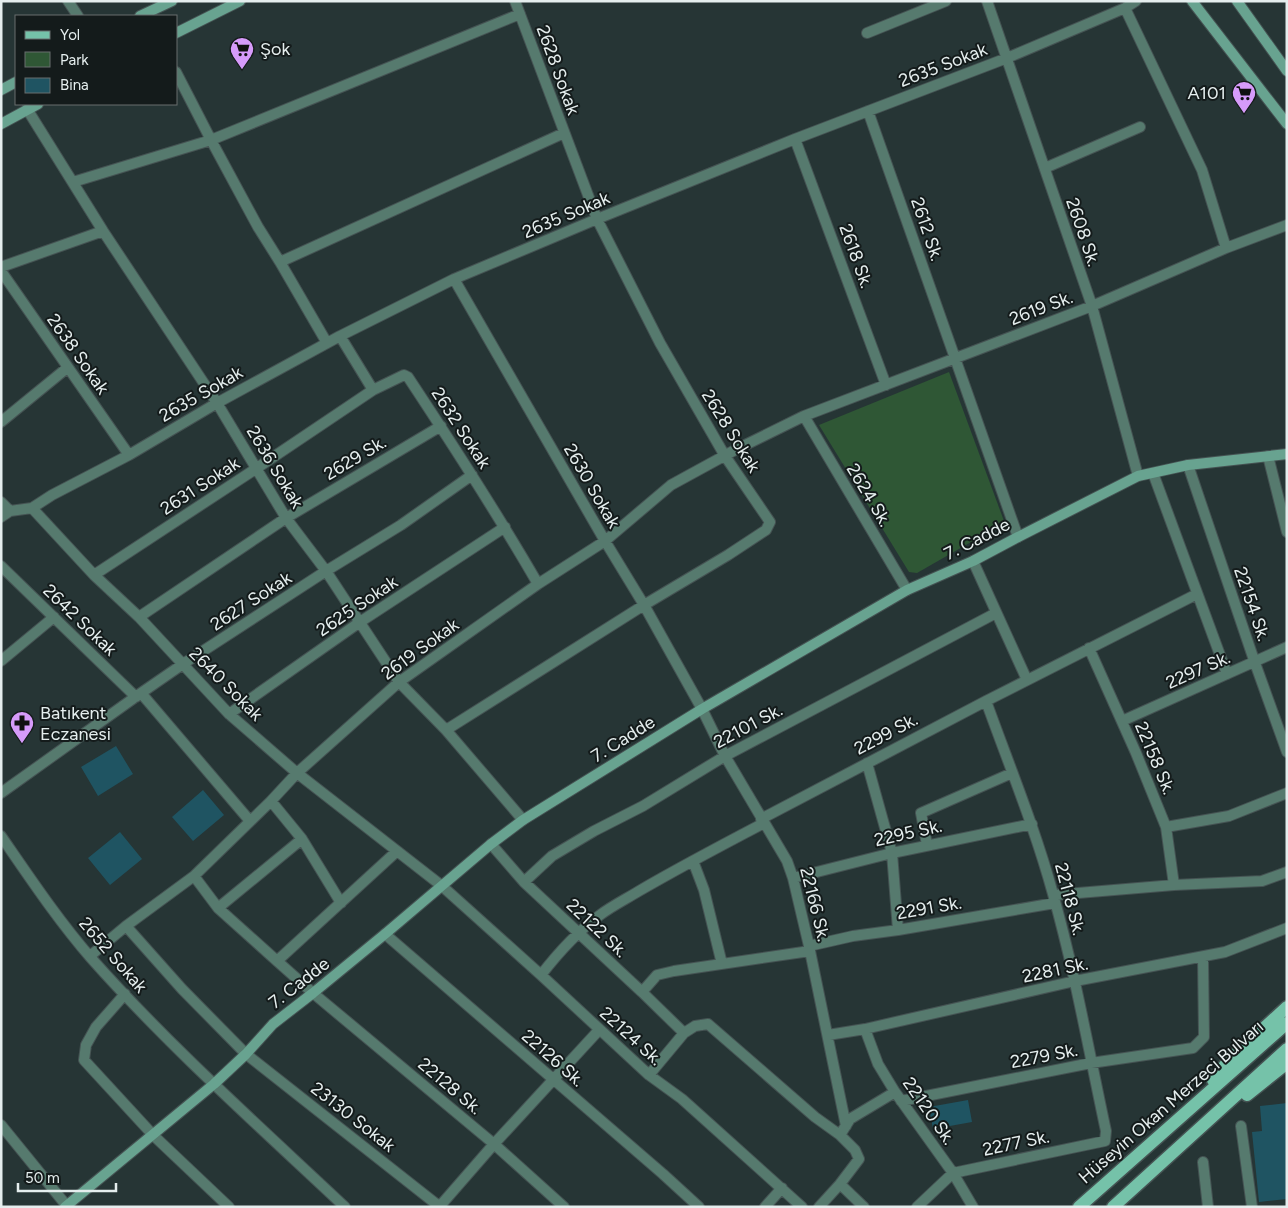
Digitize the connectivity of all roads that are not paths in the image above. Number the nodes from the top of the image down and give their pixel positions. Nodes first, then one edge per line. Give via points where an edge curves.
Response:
1 (68, 1) edge
2 (172, 1) edge
3 (240, 1) edge
4 (515, 1) edge
5 (946, 1) edge
6 (987, 1) edge
7 (1136, 1) edge
8 (1192, 1) edge
9 (1236, 1) edge
10 (156, 4) edge
11 (1125, 8) junction
12 (520, 14) junction
13 (77, 15) edge
14 (141, 15) edge
15 (178, 32) edge
16 (867, 33) dead end
17 (1008, 58) junction
18 (1287, 71) edge
19 (178, 76) edge
20 (15, 83) edge
21 (1, 90) edge
22 (36, 105) edge
23 (27, 109) junction
24 (868, 111) junction
25 (1, 124) edge
26 (1287, 124) edge
27 (1140, 127) dead end
28 (564, 133) junction
29 (795, 138) junction
30 (211, 140) junction
31 (1045, 168) junction
32 (73, 182) junction
33 (597, 219) junction
34 (1287, 225) edge
35 (103, 231) junction
36 (1226, 248) junction
37 (280, 262) junction
38 (1, 269) edge
39 (454, 279) junction
40 (1092, 306) junction
41 (340, 336) junction
42 (327, 343) junction
43 (954, 358) junction
44 (67, 368) junction
45 (886, 385) junction
46 (373, 390) junction
47 (217, 403) junction
48 (804, 416) junction
49 (1, 422) edge
50 (441, 426) junction
51 (1287, 454) edge
52 (129, 455) junction
53 (725, 456) junction
54 (1268, 456) junction
55 (1188, 465) junction
56 (257, 468) junction
57 (1154, 473) junction
58 (472, 475) junction
59 (1138, 476) junction
60 (1, 502) edge
61 (32, 508) junction
62 (6, 514) edge
63 (286, 518) junction
64 (505, 527) junction
65 (1287, 532) edge
66 (1018, 536) junction
67 (605, 541) junction
68 (973, 561) junction
69 (1, 566) edge
70 (326, 571) junction
71 (94, 575) junction
72 (538, 584) junction
73 (907, 590) junction
74 (1197, 594) junction
75 (644, 605) junction
76 (996, 613) junction
77 (54, 617) junction
78 (139, 617) junction
79 (360, 622) junction
80 (1088, 648) junction
81 (1287, 648) edge
82 (1, 660) edge
83 (1255, 663) junction
84 (183, 664) junction
85 (1227, 674) junction
86 (1027, 680) junction
87 (399, 682) junction
88 (139, 695) junction
89 (986, 701) junction
90 (702, 709) junction
91 (229, 714) junction
92 (1122, 721) junction
93 (446, 730) junction
94 (1287, 752) edge
95 (725, 756) junction
96 (867, 763) junction
97 (297, 773) junction
98 (1012, 773) junction
99 (1, 793) edge
100 (1287, 793) edge
101 (271, 801) junction
102 (522, 820) junction
103 (250, 821) junction
104 (762, 821) junction
105 (1032, 824) junction
106 (1166, 827) junction
107 (1, 836) edge
108 (302, 839) junction
109 (491, 844) junction
110 (927, 845) junction
111 (396, 852) junction
112 (892, 853) junction
113 (693, 861) junction
114 (1287, 872) edge
115 (194, 876) junction
116 (793, 878) junction
117 (524, 882) junction
118 (1174, 885) junction
119 (442, 886) junction
120 (1055, 899) junction
121 (341, 903) junction
122 (218, 908) junction
123 (126, 926) junction
124 (1287, 928) edge
125 (898, 930) junction
126 (578, 933) junction
127 (385, 934) junction
128 (809, 948) junction
129 (90, 956) junction
130 (1202, 957) junction
131 (277, 961) junction
132 (722, 964) junction
133 (541, 975) junction
134 (1075, 981) junction
135 (642, 992) junction
136 (313, 993) junction
137 (125, 994) junction
138 (1287, 1007) edge
139 (1287, 1023) edge
140 (865, 1029) junction
141 (600, 1030) junction
142 (684, 1033) junction
143 (828, 1035) junction
144 (1287, 1049) edge
145 (246, 1054) junction
146 (1091, 1063) junction
147 (1287, 1063) edge
148 (648, 1075) junction
149 (553, 1080) junction
150 (214, 1084) junction
151 (898, 1096) junction
152 (1193, 1106) junction
153 (1206, 1123) junction
154 (1, 1125) edge
155 (846, 1126) junction
156 (1242, 1126) dead end
157 (153, 1135) junction
158 (840, 1135) junction
159 (1105, 1141) joint
160 (494, 1144) junction
161 (1203, 1162) dead end
162 (952, 1173) junction
163 (840, 1184) junction
164 (782, 1188) junction
165 (66, 1206) edge
166 (440, 1206) edge
167 (229, 1207) edge
168 (345, 1207) edge
169 (564, 1207) edge
170 (699, 1207) edge
171 (765, 1207) edge
172 (802, 1207) edge
173 (819, 1207) edge
174 (864, 1207) edge
175 (917, 1207) edge
176 (973, 1207) edge
177 (1079, 1207) edge
178 (1113, 1207) edge
179 (1208, 1207) edge
180 (1252, 1207) edge

1 - 13 street
2 - 10 street
3 - 15 street
4 - 12 street, 2628 Sokak
5 - 16 street
6 - 17 street, 2608 Sk.
7 - 11 street, 2635 Sokak
8 - 26 street
9 - 18 street
10 - 14 street
11 - 17 street, 2635 Sokak
11 - 36 street via 1202,170
12 - 28 street, 2628 Sokak
12 - 30 street
17 - 24 street, 2635 Sokak
17 - 31 street, 2608 Sk.
19 - 30 street
20 - 21 street
22 - 23 street
23 - 25 street
23 - 32 street, 2636 Sokak
24 - 29 street, 2635 Sokak
24 - 43 street, 2612 Sk.
27 - 31 street
28 - 33 street, 2628 Sokak
28 - 37 street
29 - 33 street, 2635 Sokak
29 - 45 street, 2618 Sk.
30 - 32 street
30 - 37 street
31 - 40 street, 2608 Sk.
32 - 35 street, 2636 Sokak
33 - 39 street, 2635 Sokak
33 - 53 street, 2628 Sokak via 660,343
34 - 36 street, 2619 Sk.
35 - 38 street
35 - 47 street, 2636 Sokak
36 - 40 street, 2619 Sk.
37 - 42 street
38 - 44 street, 2638 Sokak
39 - 41 street, 2635 Sokak
39 - 67 street, 2630 Sokak
40 - 43 street, 2619 Sk.
40 - 59 street, 2608 Sk.
41 - 42 street, 2635 Sokak
41 - 46 street
42 - 47 street, 2635 Sokak
43 - 45 street, 2619 Sk.
43 - 66 street, 2612 Sk.
44 - 49 street
44 - 52 street, 2638 Sokak
45 - 48 street, 2619 Sk.
46 - 50 street, 2632 Sokak via 404,375 408,377
46 - 56 street, 2631 Sokak
47 - 52 street, 2635 Sokak
47 - 56 street, 2636 Sokak
48 - 53 street, 2619 Sokak
48 - 73 street, 2624 Sk.
50 - 58 street, 2632 Sokak
50 - 63 street, 2629 Sk.
51 - 54 street, 7. Cadde
52 - 61 street, 2635 Sokak
53 - 67 street, 2619 Sokak via 671,485
53 - 75 street, 2628 Sokak via 770,522 766,530
54 - 55 street, 7. Cadde
54 - 65 street
55 - 57 street, 7. Cadde
55 - 83 street, 22154 Sk.
56 - 63 street, 2636 Sokak
56 - 71 street, 2631 Sokak
57 - 59 street, 7. Cadde
57 - 74 street
58 - 64 street, 2632 Sokak
58 - 70 street, 2627 Sokak via 401,525
59 - 66 street, 7. Cadde
60 - 62 street
61 - 62 street
61 - 71 street, 2640 Sokak
63 - 70 street, 2636 Sokak
63 - 78 street, 2629 Sk.
64 - 72 street, 2632 Sokak
64 - 79 street, 2625 Sokak
66 - 68 street, 7. Cadde
67 - 72 street, 2619 Sokak
67 - 75 street, 2630 Sokak
68 - 73 street, 7. Cadde
68 - 76 street
69 - 77 street, 2642 Sokak
70 - 79 street, 2636 Sokak
70 - 84 street, 2627 Sokak
71 - 78 street, 2640 Sokak
72 - 87 street, 2619 Sokak
73 - 90 street, 7. Cadde
74 - 80 street, 2299 Sk.
74 - 85 street
75 - 90 street, 2630 Sokak
75 - 93 street, 2628 Sokak
76 - 86 street
76 - 95 street, 22101 Sk.
77 - 82 street
77 - 88 street, 2642 Sokak
78 - 84 street, 2640 Sokak
79 - 87 street, 2636 Sokak
79 - 91 street, 2625 Sokak
80 - 86 street, 2299 Sk.
80 - 92 street, 22158 Sk.
81 - 83 street, 2297 Sk.
83 - 85 street, 2297 Sk.
83 - 94 street, 22154 Sk.
84 - 88 street, 2627 Sokak
84 - 91 street, 2640 Sokak
85 - 92 street, 2297 Sk.
86 - 89 street, 2299 Sk.
87 - 93 street, 2636 Sokak
87 - 97 street, 2619 Sokak
88 - 99 street, 2627 Sokak
88 - 103 street, 2642 Sokak
89 - 96 street, 2299 Sk.
89 - 98 street, 22118 Sk.
90 - 95 street, 22166 Sk.
90 - 102 street, 7. Cadde
91 - 97 street, 2640 Sokak
92 - 106 street, 22158 Sk.
93 - 102 street, 2636 Sokak
95 - 104 street, 22166 Sk.
95 - 117 street, 22101 Sk. via 552,856
96 - 104 street, 2299 Sk.
96 - 112 street
97 - 101 street, 2619 Sokak
97 - 111 street, 2640 Sokak
98 - 105 street, 22118 Sk.
98 - 110 street via 921,813
100 - 106 street via 1229,816
101 - 103 street, 2619 Sokak
101 - 108 street
102 - 109 street, 7. Cadde
103 - 115 street, 2619 Sokak
104 - 113 street, 2299 Sk.
104 - 116 street, 22166 Sk. via 787,861
105 - 110 street, 2295 Sk.
105 - 120 street, 22118 Sk.
106 - 118 street, 22158 Sk.
107 - 129 street, 2652 Sokak via 39,892
108 - 121 street
108 - 122 street
109 - 117 street, 22122 Sk.
109 - 119 street, 7. Cadde
110 - 112 street, 2295 Sk.
111 - 119 street, 2640 Sokak
111 - 121 street
112 - 116 street, 2295 Sk.
112 - 125 street
113 - 126 street, 2299 Sk. via 602,913
113 - 132 street via 704,890
114 - 118 street, 2291 Sk. via 1262,881
115 - 122 street, 22128 Sk.
115 - 123 street, 2619 Sokak
116 - 128 street, 22166 Sk.
117 - 126 street, 22122 Sk.
118 - 120 street, 2291 Sk.
119 - 127 street, 7. Cadde
119 - 133 street, 22124 Sk.
120 - 125 street, 2291 Sk.
120 - 134 street, 22118 Sk.
121 - 131 street
122 - 131 street, 22128 Sk.
123 - 129 street, 2619 Sokak
123 - 145 street, 23130 Sokak via 182,990
124 - 130 street, 2281 Sk. via 1225,952
125 - 128 street, 2291 Sk. via 853,936
126 - 133 street, 2299 Sk.
126 - 135 street, 22122 Sk.
127 - 136 street, 7. Cadde
127 - 149 street, 22126 Sk.
128 - 132 street, 2291 Sk.
128 - 143 street, 22166 Sk.
129 - 137 street, 2652 Sokak
130 - 134 street, 2281 Sk.
130 - 146 street, 2279 Sk. via 1204,1038 1193,1048
131 - 136 street, 22128 Sk.
132 - 135 street, 2291 Sk. via 657,975
133 - 141 street, 22124 Sk.
134 - 140 street, 2281 Sk.
134 - 146 street, 22118 Sk.
135 - 142 street, 22122 Sk.
136 - 145 street, 7. Cadde via 273,1024
136 - 160 street, 22128 Sk.
137 - 150 street, 2652 Sokak
137 - 157 street via 96,1027 86,1045 84,1060
138 - 152 main road via 1230,1059
139 - 152 main road, Hüseyin Okan Merzeci Bulvarı
140 - 143 street, 2281 Sk.
140 - 151 street, 22120 Sk. via 878,1064
141 - 148 street, 22124 Sk.
141 - 149 street
142 - 148 street
142 - 158 street via 708,1024
143 - 155 street, 22166 Sk.
144 - 153 main road, Hüseyin Okan Merzeci Bulvarı
145 - 150 street, 7. Cadde
145 - 166 street, 23130 Sokak
146 - 151 street, 2279 Sk.
146 - 159 street, 22118 Sk. via 1106,1130
147 - 153 main road
148 - 164 street, 22124 Sk. via 682,1099
149 - 160 street
149 - 170 street, 22126 Sk.
150 - 157 street, 7. Cadde
150 - 168 street, 2652 Sokak
151 - 155 street, 2279 Sk. via 850,1119
151 - 162 street, 22120 Sk.
152 - 177 main road, Hüseyin Okan Merzeci Bulvarı
153 - 178 main road, Hüseyin Okan Merzeci Bulvarı
154 - 165 street
155 - 158 street, 2279 Sk.
156 - 180 street
157 - 165 street, 7. Cadde
157 - 167 street
158 - 163 street via 859,1159
159 - 162 street, 2277 Sk.
160 - 166 street
160 - 169 street, 22128 Sk.
161 - 179 street
162 - 175 street
162 - 176 street, 22120 Sk.
163 - 173 street
163 - 174 street
164 - 171 street
164 - 172 street, 22124 Sk.

